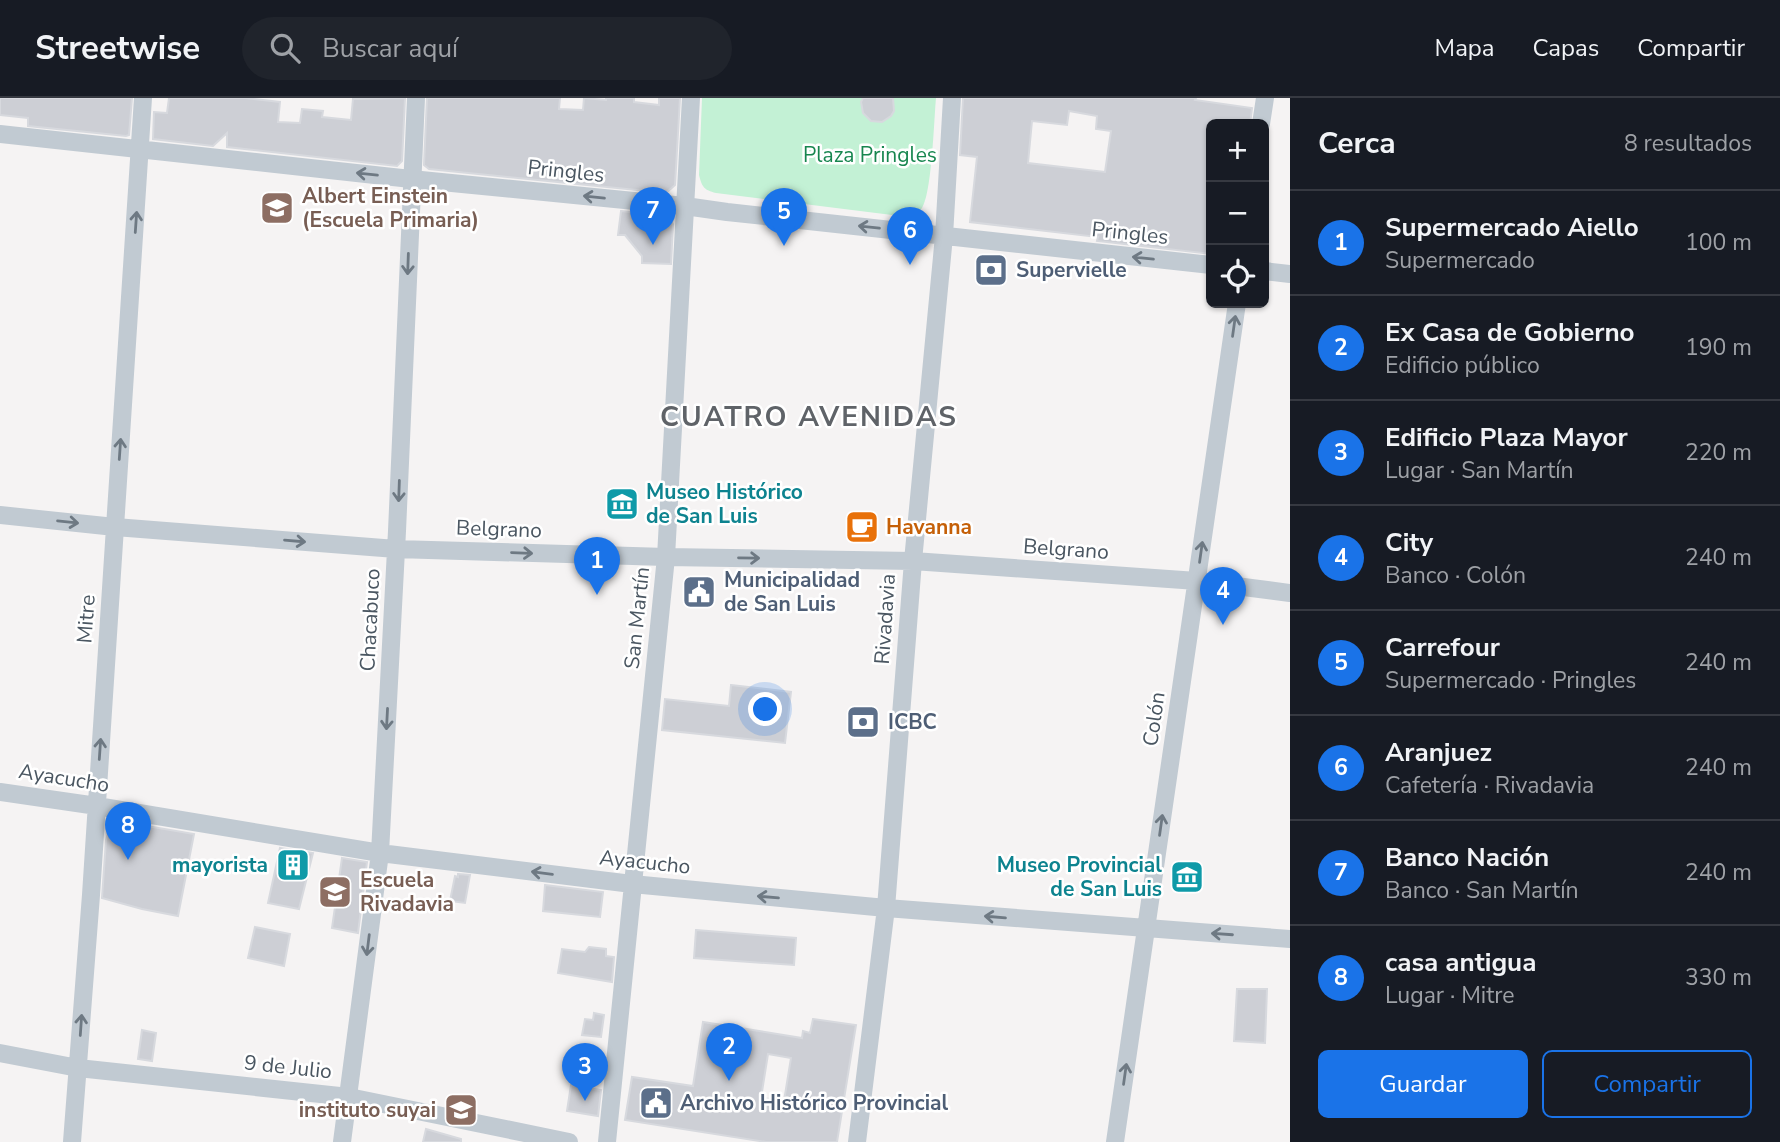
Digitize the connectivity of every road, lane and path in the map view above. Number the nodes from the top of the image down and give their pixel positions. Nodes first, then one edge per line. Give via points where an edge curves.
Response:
1 (143, 98) edge
2 (416, 98) edge
3 (691, 98) edge
4 (952, 98) edge
5 (1265, 98) edge
6 (1262, 119) edge
7 (0, 134) edge
8 (141, 150) junction
9 (411, 179) junction
10 (685, 206) junction
11 (944, 236) junction
12 (1206, 264) edge
13 (1269, 272) edge
14 (1290, 274) edge
15 (1236, 308) edge
16 (0, 515) edge
17 (115, 527) junction
18 (396, 549) junction
19 (666, 557) junction
20 (913, 561) junction
21 (1197, 581) junction
22 (1290, 593) edge
23 (0, 792) edge
24 (97, 806) junction
25 (380, 853) junction
26 (632, 884) junction
27 (886, 908) junction
28 (1146, 929) junction
29 (1290, 939) edge
30 (0, 1053) edge
31 (78, 1068) junction
32 (349, 1097) junction
33 (72, 1142) edge
34 (342, 1142) edge
35 (569, 1142) edge
36 (607, 1142) edge
37 (857, 1142) edge
38 (1115, 1142) edge

1 - 8 street, Mitre
2 - 9 street, Chacabuco
3 - 10 street, San Martín
4 - 11 street, Rivadavia
5 - 6 street
7 - 8 street, Pringles
9 -> 8 street, Pringles
17 -> 8 street, Mitre
10 -> 9 street, Pringles
9 -> 18 street, Chacabuco
11 -> 10 street, Pringles
10 - 19 street, San Martín
12 -> 11 street, Pringles
11 - 20 street, Rivadavia
13 - 14 street
21 -> 15 street, Colón
16 -> 17 street, Belgrano
17 -> 18 street, Belgrano
24 -> 17 street, Mitre
18 -> 19 street, Belgrano
18 -> 25 street, Chacabuco
19 -> 20 street, Belgrano
19 - 26 street, San Martín
20 - 21 street, Belgrano
20 - 27 street, Rivadavia
21 - 22 street, Belgrano
28 -> 21 street, Colón
23 - 24 street, Ayacucho
24 - 25 street, Ayacucho
31 -> 24 street, Mitre
26 -> 25 street, Ayacucho
25 -> 32 street, Chacabuco
27 -> 26 street, Ayacucho
26 - 36 street, San Martín
28 -> 27 street, Ayacucho
27 - 37 street, Rivadavia
29 -> 28 street, Ayacucho
38 -> 28 street, Colón
30 - 31 street, 9 de Julio
31 - 32 street, 9 de Julio
31 - 33 street, Mitre
32 - 34 street, Chacabuco
32 - 35 street, 9 de Julio

